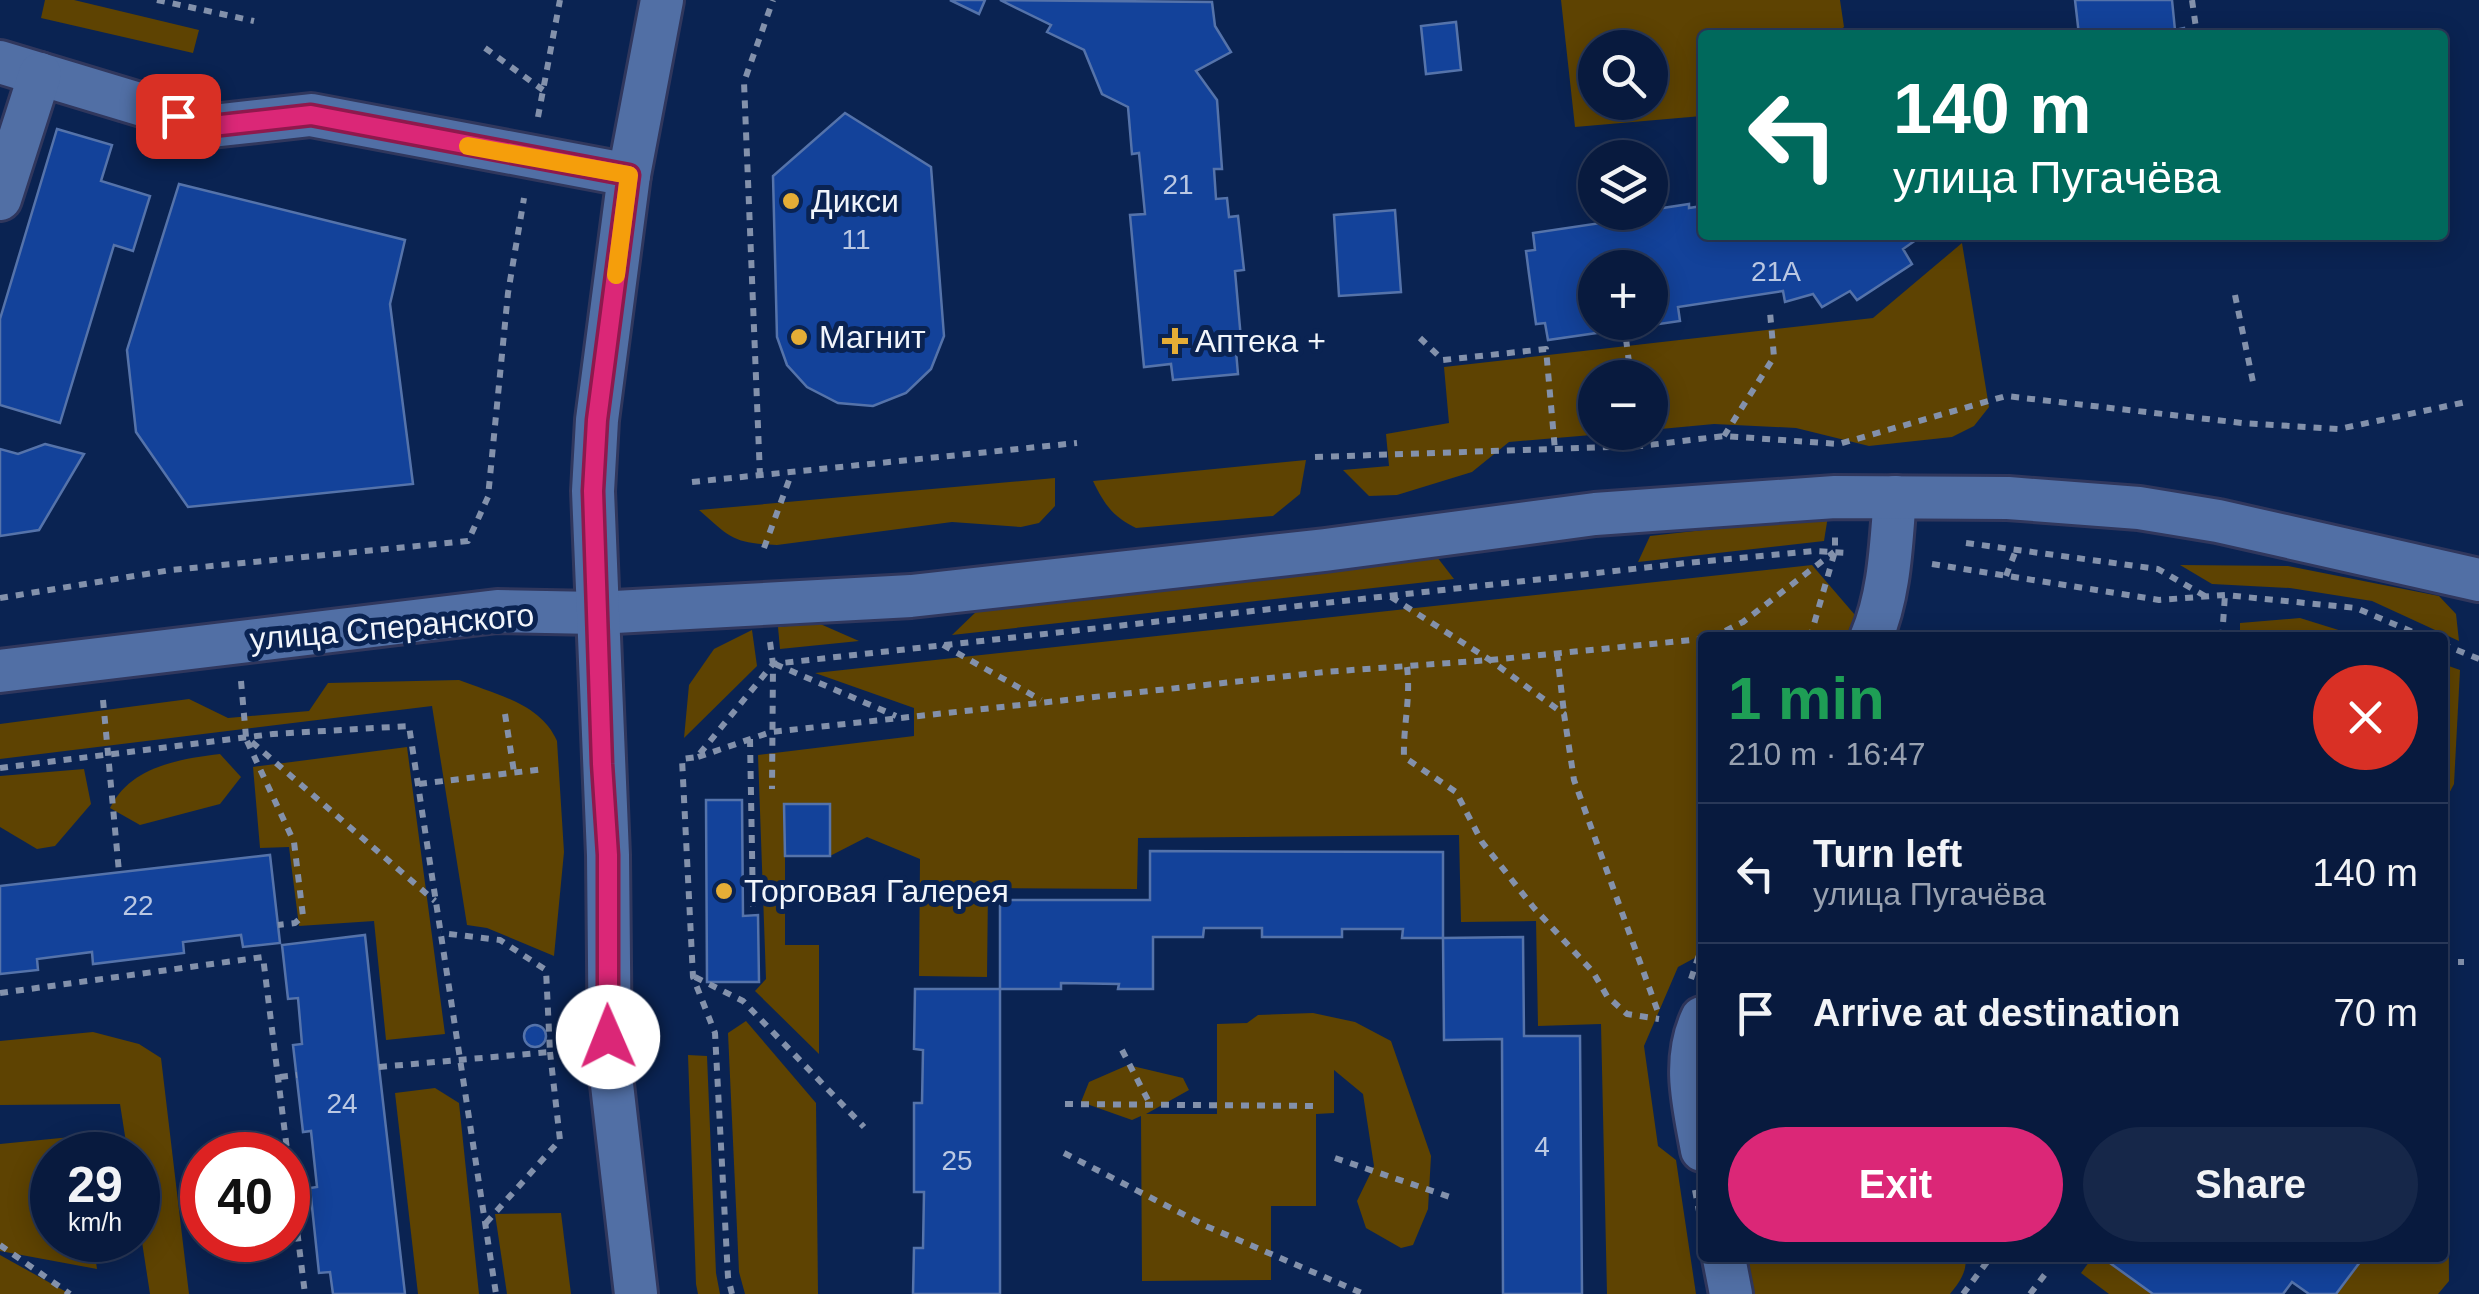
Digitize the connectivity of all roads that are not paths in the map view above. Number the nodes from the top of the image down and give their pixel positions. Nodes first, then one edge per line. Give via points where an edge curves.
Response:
1 (662, 0) edge
2 (20, 68) edge
3 (629, 175) junction
4 (0, 199) edge
5 (1896, 497) junction
6 (2479, 580) edge
7 (596, 613) junction
8 (1874, 632) edge
9 (0, 671) edge
10 (1683, 1026) edge
11 (1698, 1128) edge
12 (1725, 1262) edge
13 (636, 1294) edge
14 (1731, 1294) edge

1 - 3 street
2 - 3 street via 212,126 311,115
2 - 4 street
3 - 7 street via 597,420
5 - 6 street, улица Сперанского via 2139,508
5 - 7 street, улица Сперанского via 1594,514 912,596
5 - 8 street
7 - 9 street, улица Сперанского via 497,611
7 - 13 street via 610,1067
10 - 11 street via 1696,1033 1690,1084
12 - 14 street

